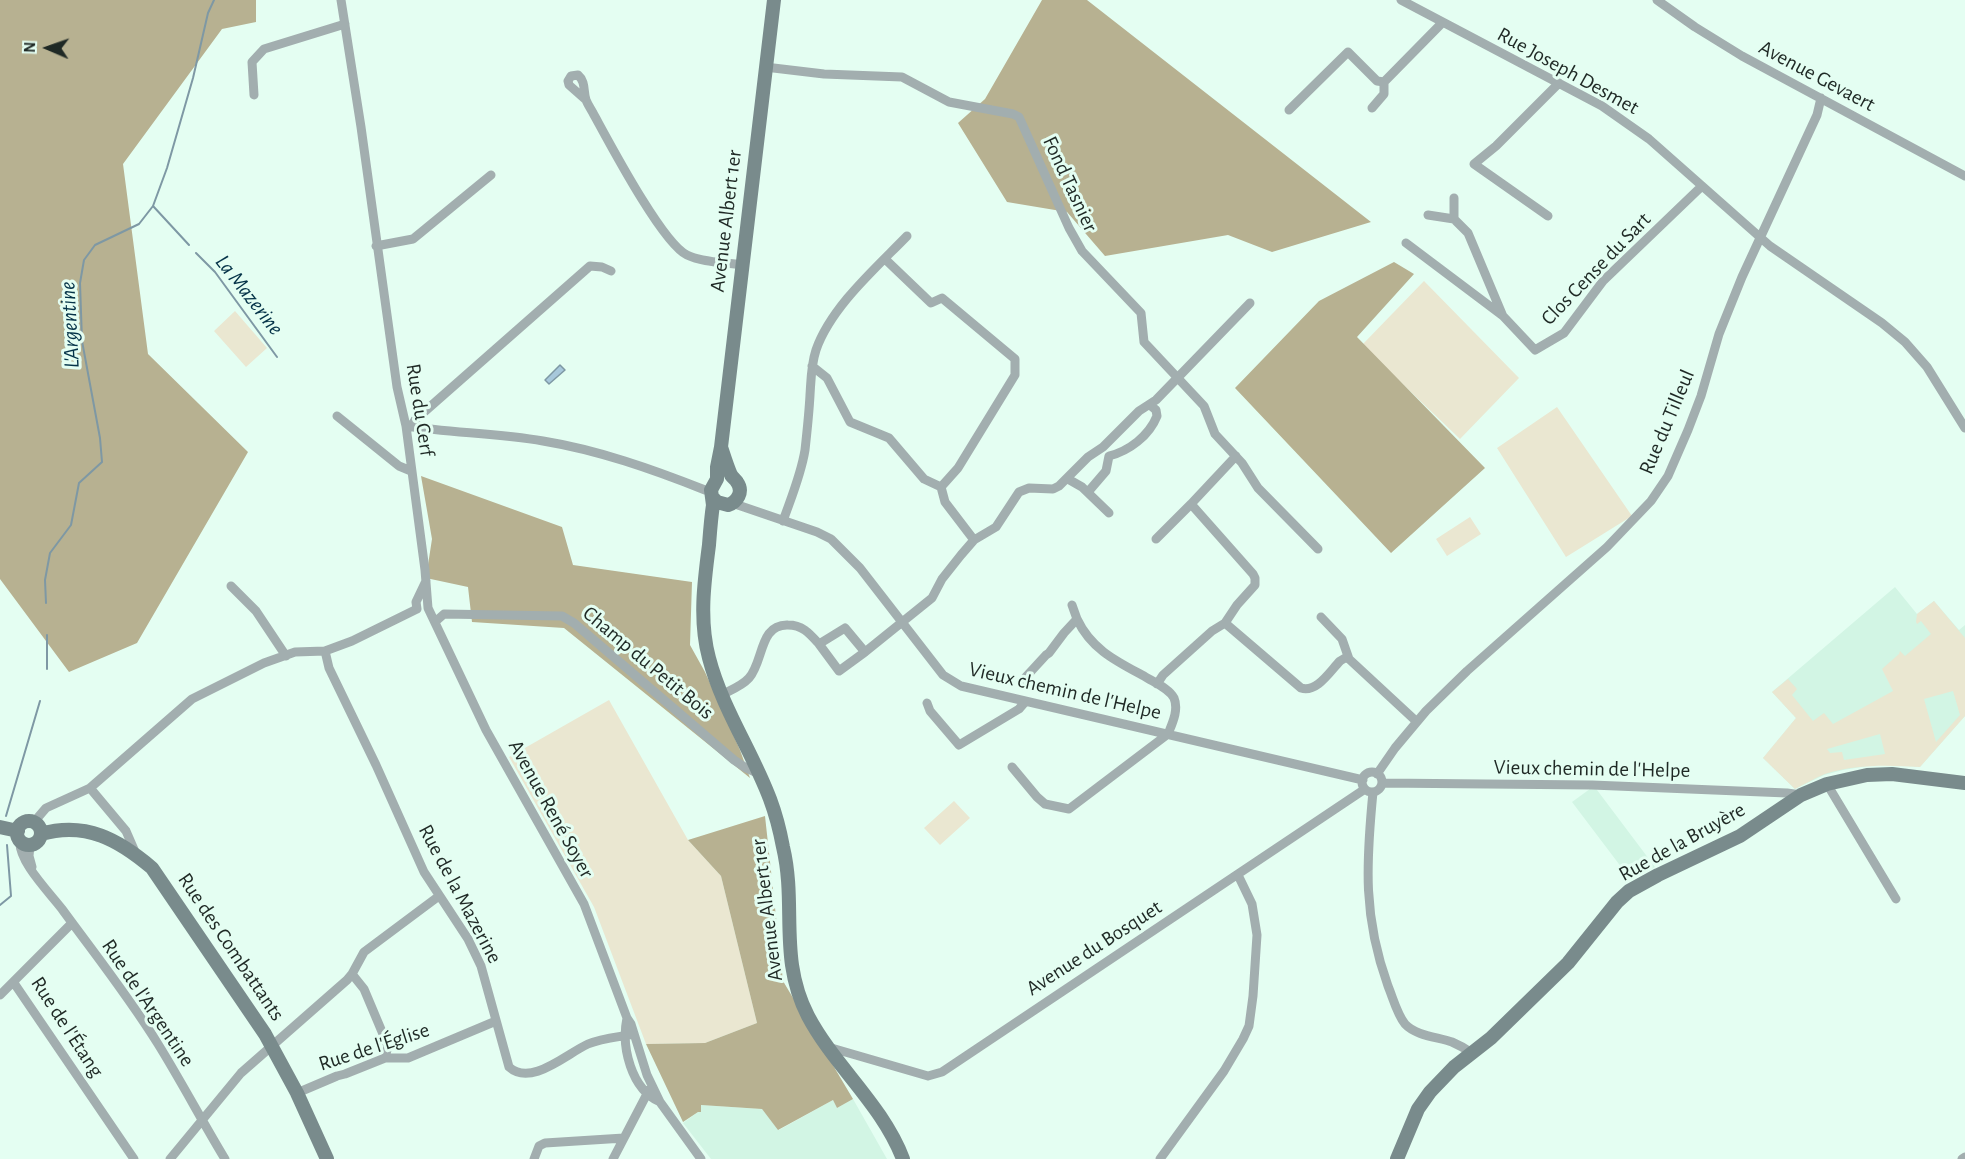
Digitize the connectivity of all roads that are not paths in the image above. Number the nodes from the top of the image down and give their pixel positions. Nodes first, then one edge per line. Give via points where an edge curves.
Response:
1 (341, 0) edge
2 (774, 0) edge
3 (1401, 0) edge
4 (1657, 0) edge
5 (1442, 23) junction
6 (345, 24) junction
7 (765, 67) junction
8 (1384, 82) junction
9 (1559, 83) junction
10 (254, 95) dead end
11 (1821, 98) junction
12 (586, 100) dead end
13 (1372, 108) dead end
14 (1289, 110) dead end
15 (490, 176) dead end
16 (1965, 176) edge
17 (1702, 186) junction
18 (1454, 198) dead end
19 (1428, 215) dead end
20 (1548, 216) dead end
21 (1454, 219) junction
22 (907, 236) dead end
23 (1761, 236) junction
24 (1406, 243) dead end
25 (376, 246) junction
26 (885, 259) junction
27 (742, 265) junction
28 (611, 271) dead end
29 (1250, 303) dead end
30 (1503, 316) junction
31 (812, 366) junction
32 (1178, 377) junction
33 (1150, 405) junction
34 (337, 416) dead end
35 (409, 427) junction
36 (1965, 428) edge
37 (721, 447) junction
38 (1100, 449) junction
39 (1109, 456) junction
40 (1236, 456) junction
41 (411, 471) junction
42 (1068, 479) junction
43 (941, 487) junction
44 (1088, 492) junction
45 (722, 495) junction
46 (1191, 504) junction
47 (1109, 513) dead end
48 (783, 521) junction
49 (1156, 539) dead end
50 (974, 540) junction
51 (1318, 549) dead end
52 (231, 586) dead end
53 (422, 605) junction
54 (1072, 605) dead end
55 (1321, 617) dead end
56 (1077, 620) junction
57 (435, 622) junction
58 (902, 623) junction
59 (1225, 623) junction
60 (819, 644) junction
61 (325, 651) junction
62 (865, 652) junction
63 (286, 656) junction
64 (1349, 659) junction
65 (1023, 680) dead end
66 (1157, 684) junction
67 (722, 695) junction
68 (1025, 702) junction
69 (927, 703) dead end
70 (1417, 722) junction
71 (1168, 734) junction
72 (1012, 768) dead end
73 (757, 773) junction
74 (1380, 778) junction
75 (1965, 783) edge
76 (1827, 784) junction
77 (1367, 787) junction
78 (90, 788) junction
79 (1801, 795) junction
80 (0, 827) edge
81 (38, 828) junction
82 (23, 839) junction
83 (136, 854) junction
84 (1238, 875) junction
85 (439, 896) junction
86 (1896, 899) dead end
87 (72, 923) junction
88 (352, 974) junction
89 (14, 983) junction
90 (0, 995) edge
91 (496, 1021) junction
92 (629, 1035) junction
93 (272, 1046) junction
94 (828, 1047) junction
95 (1472, 1053) junction
96 (385, 1058) junction
97 (649, 1090) junction
98 (297, 1093) junction
99 (202, 1120) junction
100 (624, 1138) junction
101 (134, 1159) edge
102 (170, 1159) edge
103 (225, 1159) edge
104 (327, 1159) edge
105 (534, 1159) edge
106 (613, 1159) edge
107 (701, 1159) edge
108 (903, 1159) edge
109 (1160, 1159) edge
110 (1397, 1159) edge
111 (1405, 1159) edge

1 - 6 street, Rue du Cerf
2 - 7 main road, Avenue Albert 1er
3 - 5 street, Rue Joseph Desmet
4 - 11 street, Avenue Gevaert via 1716,41
5 - 8 street
5 - 9 street, Rue Joseph Desmet
6 - 10 street via 264,50 252,62
6 - 25 street, Rue du Cerf
7 - 27 main road, Avenue Albert 1er
7 - 32 street, Fond Tasnier via 902,77 949,102 1019,117 1075,242 1141,313 1144,342
8 - 13 street via 1384,94
8 - 14 street via 1377,81 1348,52
9 - 17 street, Rue Joseph Desmet via 1630,125
9 - 20 street via 1474,164
11 - 16 street, Avenue Gevaert
11 - 23 street, Rue du Tilleul via 1817,115
12 - 27 street via 676,248 699,259
15 - 25 street via 413,239
17 - 23 street, Rue Joseph Desmet
17 - 30 street, Clos Cense du Sart via 1603,282 1564,333 1534,350
18 - 21 street
19 - 21 street
21 - 30 street via 1468,233
22 - 26 street
23 - 36 street, Rue Joseph Desmet via 1905,342 1927,367
23 - 70 street, Rue du Tilleul via 1730,306 1688,430 1668,476 1651,501 1607,547
24 - 30 street
25 - 35 street, Rue du Cerf via 397,387
26 - 31 street via 825,331
26 - 43 street via 931,303 942,298 1015,359 1015,375 958,468
27 - 37 main road, Avenue Albert 1er
28 - 35 street, Rue du Cerf via 590,266
29 - 32 street
31 - 43 street via 827,378 850,422 889,438 924,479
31 - 48 street via 804,453
32 - 33 street
32 - 40 street, Fond Tasnier via 1204,406 1215,434
33 - 38 street
33 - 39 street via 1157,416 1152,426 1129,449
34 - 41 street via 399,466
35 - 41 street, Rue du Cerf
35 - 45 street, Vieux chemin de l'Helpe via 575,447
37 - 45 main road, Avenue Albert 1er via 718,458
37 - 45 main road, Avenue Albert 1er via 732,477 727,476
38 - 39 street
38 - 42 street
39 - 44 street via 1106,471
40 - 46 street
40 - 51 street, Fond Tasnier via 1258,488
41 - 53 street, Rue du Cerf via 426,581
42 - 44 street
42 - 50 street via 1053,489 1029,488 1019,492 996,527
43 - 50 street via 945,502
44 - 47 street
45 - 48 street, Vieux chemin de l'Helpe
45 - 67 main road, Avenue Albert 1er via 710,532 703,609 708,657
46 - 49 street
46 - 59 street via 1255,578 1255,585
48 - 58 street, Vieux chemin de l'Helpe via 817,532 842,548
50 - 58 street via 942,579 932,598
52 - 63 street via 256,611
53 - 57 street, Avenue René Soyer
53 - 61 street
54 - 56 street
55 - 64 street via 1342,639
56 - 65 street
56 - 66 street via 1092,642
57 - 73 street, Champ du Petit Bois via 444,614 562,616 734,760
57 - 92 street, Avenue René Soyer via 486,730 584,904 615,982
58 - 62 street
58 - 68 street, Vieux chemin de l'Helpe via 952,682
59 - 64 street via 1301,688 1315,687 1340,661
59 - 66 street
60 - 62 street via 846,628
60 - 62 street via 839,671
60 - 67 street via 805,629 795,625 774,627 748,680
61 - 63 street
61 - 85 street, Rue de la Mazerine via 329,668 424,872
63 - 78 street via 192,699
64 - 70 street
66 - 71 street via 1174,699 1174,717
67 - 73 main road, Avenue Albert 1er
68 - 69 street via 959,745
68 - 71 street, Vieux chemin de l'Helpe
70 - 74 street, Rue du Tilleul
71 - 72 street via 1069,809 1045,804
71 - 77 street, Vieux chemin de l'Helpe
73 - 94 main road, Avenue Albert 1er via 769,798 784,850 791,968 807,1015
74 - 77 street via 1380,788
74 - 77 street, Vieux chemin de l'Helpe via 1368,773
74 - 79 street, Vieux chemin de l'Helpe
75 - 76 main road, Rue de la Bruyère via 1892,774
76 - 79 main road, Rue de la Bruyère
76 - 86 street
77 - 84 street, Avenue du Bosquet
77 - 95 street via 1368,906 1378,955 1394,1001 1406,1025
78 - 81 street via 46,808
78 - 83 street via 126,831
79 - 95 main road, Rue de la Bruyère via 1740,836 1629,891 1568,963
80 - 82 main road
81 - 82 main road via 37,842
81 - 82 main road via 24,822
81 - 83 main road, Rue des Combattants via 100,834
82 - 87 street, Rue de l'Argentine via 19,849 24,860
83 - 93 main road, Rue des Combattants via 152,868
84 - 94 street, Avenue du Bosquet via 942,1072 928,1076
84 - 109 street via 1252,904 1257,935 1248,1026 1224,1071
85 - 88 street via 364,952
85 - 91 street, Rue de la Mazerine via 481,966
87 - 89 street, Rue de l'Étang
87 - 99 street, Rue de l'Argentine via 158,1044
88 - 93 street
88 - 96 street via 364,990 388,1046
89 - 90 street
89 - 101 street, Rue de l'Étang
91 - 92 street, Rue de la Mazerine via 509,1067 524,1075 589,1044
91 - 96 street, Rue de l'Église via 408,1059
92 - 97 street, Avenue René Soyer via 627,1053 634,1073
93 - 98 main road, Rue des Combattants
93 - 99 street via 241,1073
94 - 108 main road, Avenue Albert 1er via 879,1113
95 - 110 main road, Rue de la Bruyère via 1430,1092
95 - 111 main road, Rue de la Bruyère via 1425,1111
96 - 98 street, Rue de l'Église
97 - 100 street
97 - 107 street, Avenue René Soyer
98 - 104 main road, Rue des Combattants
99 - 102 street
99 - 103 street, Rue de l'Argentine
100 - 105 street via 545,1143 539,1146
100 - 106 street

